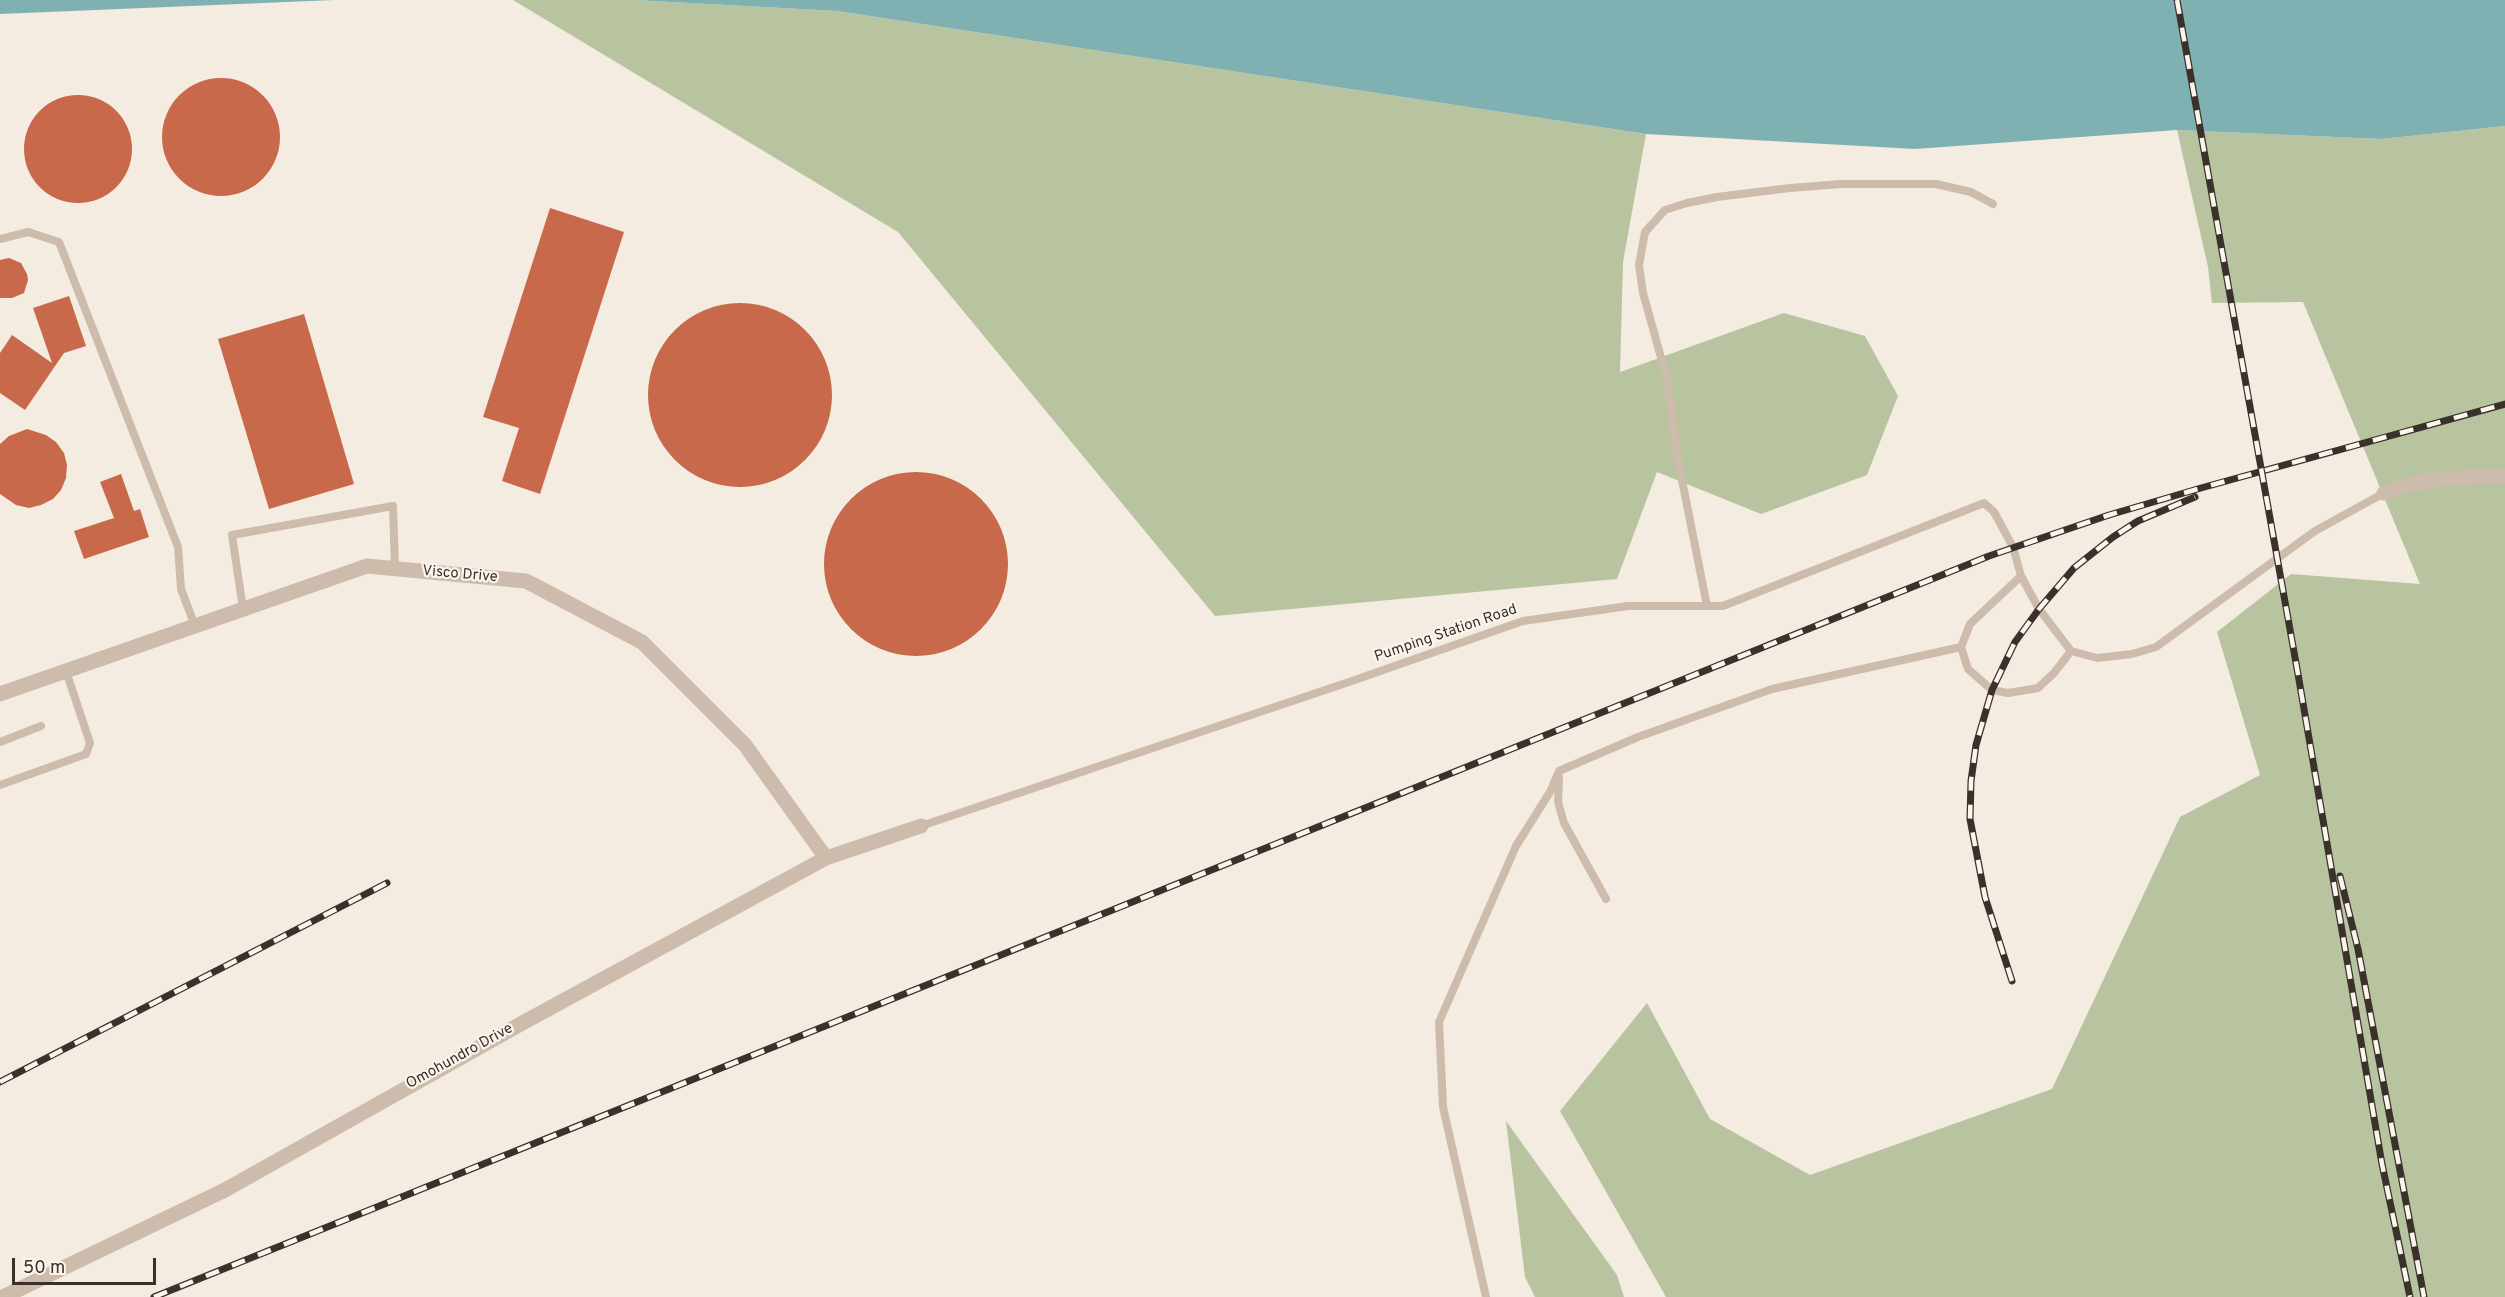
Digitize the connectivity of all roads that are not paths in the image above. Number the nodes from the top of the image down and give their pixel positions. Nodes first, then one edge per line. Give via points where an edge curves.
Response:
1 (1993, 204) dead end
2 (0, 239) edge
3 (2505, 476) edge
4 (2384, 493) joint
5 (395, 569) junction
6 (2022, 576) junction
7 (1707, 606) junction
8 (243, 609) junction
9 (195, 626) junction
10 (1961, 647) junction
11 (2071, 651) junction
12 (66, 671) junction
13 (0, 694) edge
14 (42, 726) dead end
15 (0, 742) edge
16 (1559, 771) junction
17 (0, 785) edge
18 (921, 826) joint
19 (826, 858) junction
20 (1606, 899) dead end
21 (3, 1297) edge
22 (1486, 1297) edge

1 - 7 lane via 1971,192 1936,184 1790,188 1687,203 1665,210 1645,232 1639,265 1643,293 1667,379 1677,455
2 - 9 lane via 28,232 59,242 178,547 181,589
3 - 4 street via 2439,479
4 - 11 lane via 2315,531 2156,647 2097,658
5 - 8 street, Visco Drive via 367,566
5 - 8 lane via 393,506 232,535
5 - 19 street, Visco Drive via 526,581 642,642 745,745
6 - 7 lane, Pumping Station Road via 1995,512 1984,503 1723,606
6 - 10 lane via 1971,624
6 - 11 lane via 2039,609
7 - 18 lane, Pumping Station Road via 1628,606 1523,621
8 - 9 street, Visco Drive
9 - 12 street, Visco Drive
10 - 11 lane via 1968,669 1981,682 1992,690 2008,693 2038,688
10 - 16 lane via 1772,689 1638,737
12 - 13 street, Visco Drive
12 - 17 lane via 90,743 86,754
14 - 15 lane
16 - 20 lane via 1558,801 1564,823
16 - 22 lane via 1516,846 1439,1022 1443,1107
18 - 19 street, Omohundro Drive
19 - 21 street, Omohundro Drive via 225,1190

